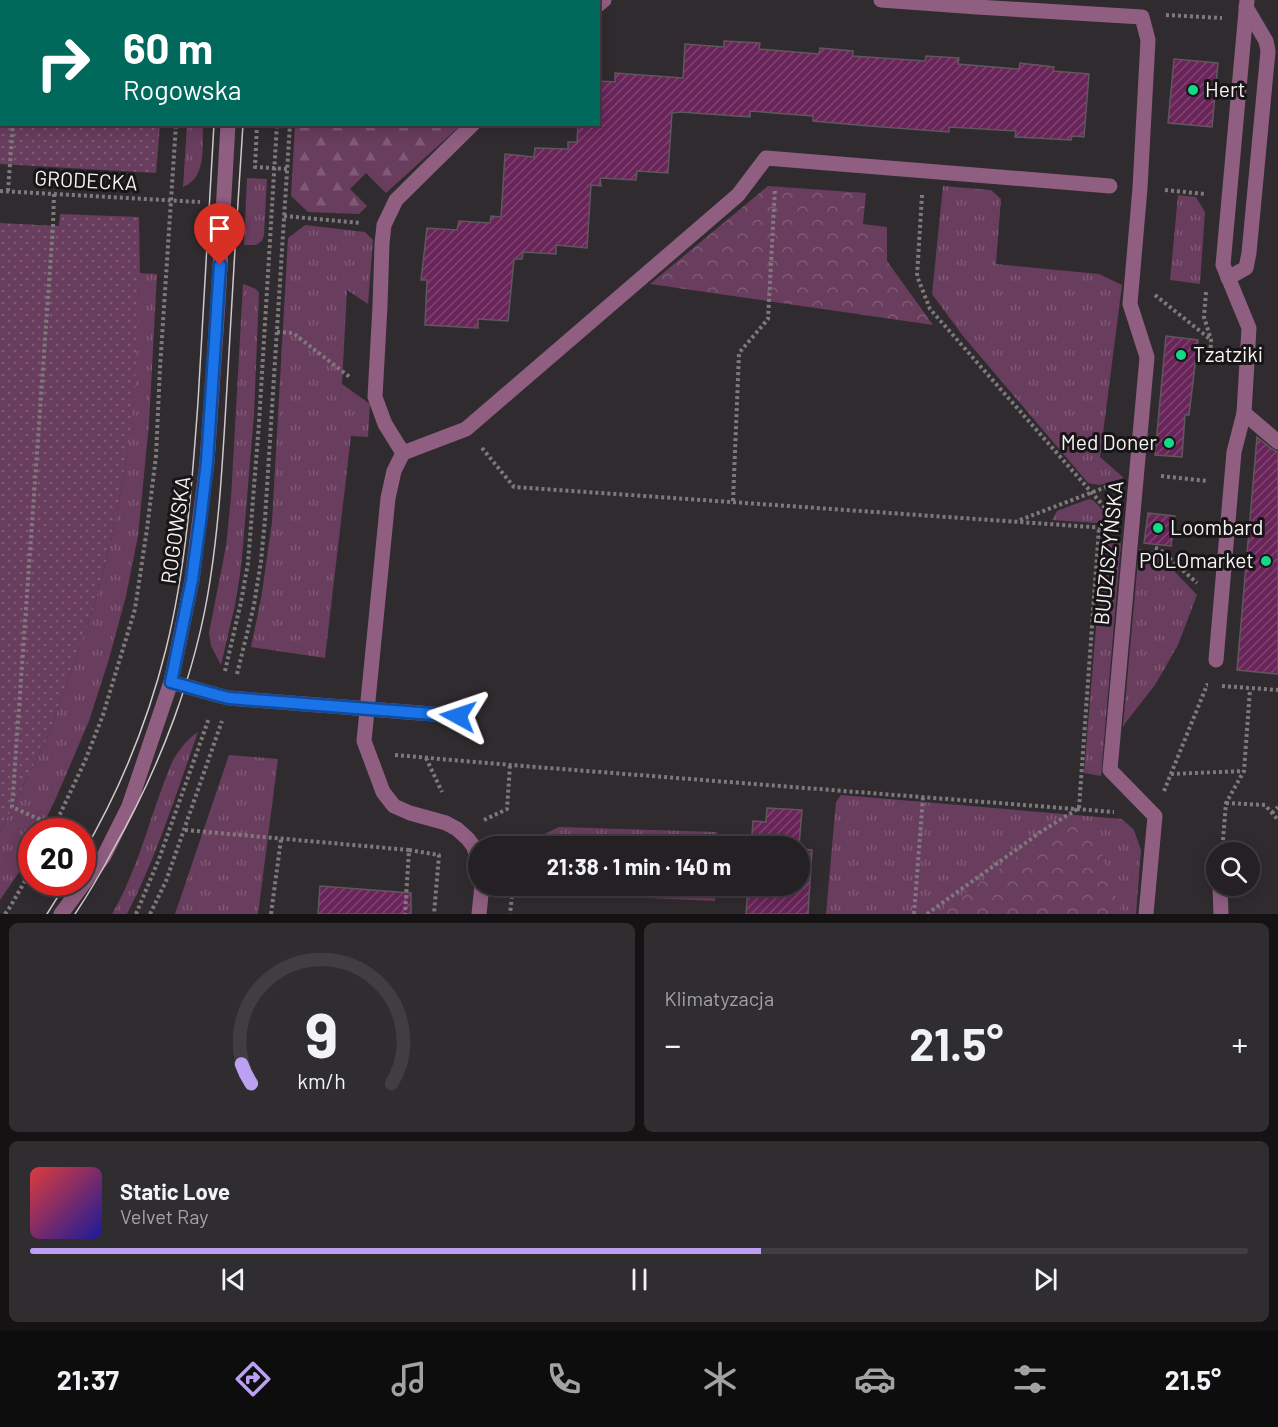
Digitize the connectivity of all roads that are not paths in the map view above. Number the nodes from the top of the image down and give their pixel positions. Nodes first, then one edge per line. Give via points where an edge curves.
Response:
1 (881, 0) edge
2 (1246, 8) edge
3 (228, 126) edge
4 (471, 126) edge
5 (1110, 186) dead end
6 (1228, 278) junction
7 (1244, 413) junction
8 (1278, 442) edge
9 (403, 453) junction
10 (1216, 660) dead end
11 (171, 682) junction
12 (368, 708) junction
13 (458, 716) dead end
14 (468, 838) edge
15 (481, 896) edge
16 (1220, 896) edge
17 (61, 914) edge
18 (479, 914) edge
19 (1146, 914) edge
20 (1221, 914) edge

1 - 19 street, BUDZISZYŃSKA via 1142,17 1148,40 1131,304 1147,357 1110,770 1155,816
2 - 6 street via 1222,265
2 - 6 street via 1268,51 1250,253 1246,267
3 - 11 street, ROGOWSKA via 207,462 192,580
4 - 9 street via 396,200 384,225 375,397 385,424
5 - 9 street via 766,158 738,195 466,429
6 - 7 street via 1249,328
7 - 8 street
7 - 10 street via 1234,452
9 - 12 street via 388,498
11 - 12 street via 229,698
11 - 17 street, ROGOWSKA via 129,806 104,856
12 - 13 street
12 - 14 street via 364,741 383,792 394,806 446,823
15 - 18 street
16 - 20 street

